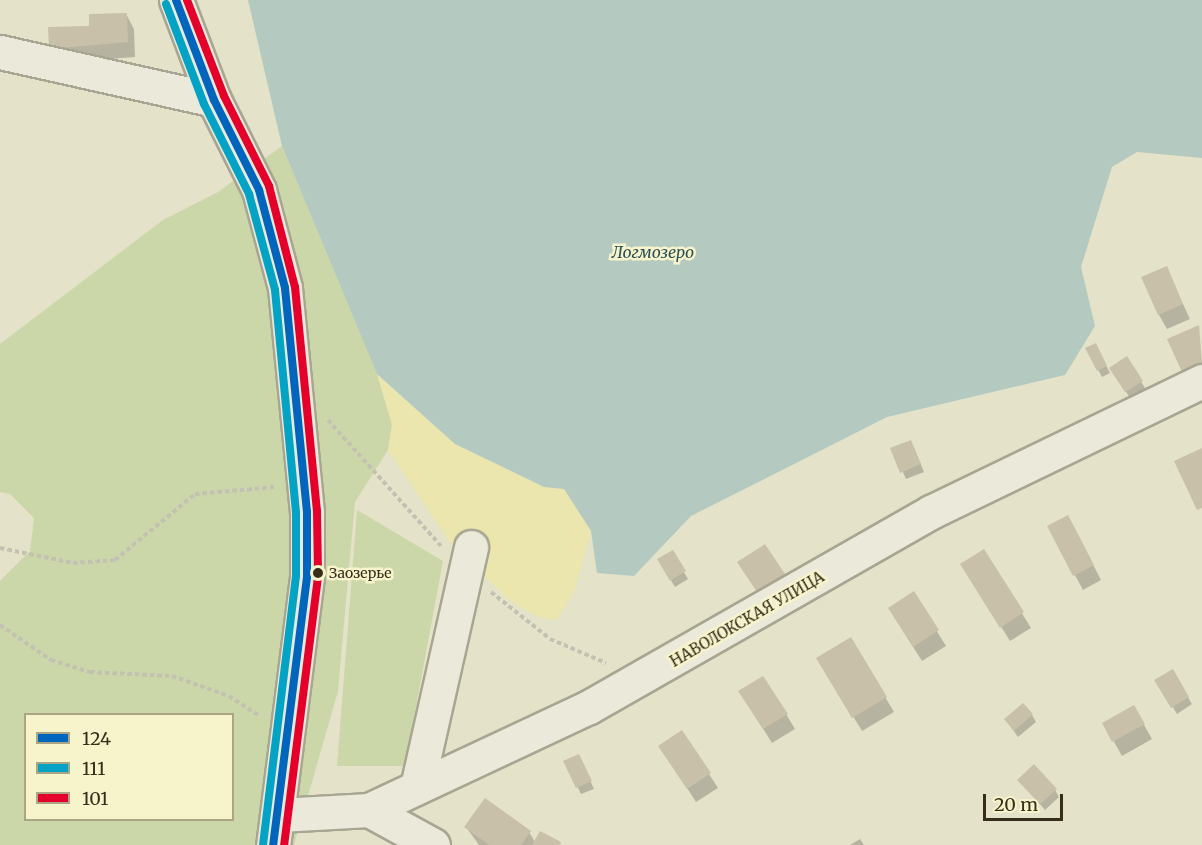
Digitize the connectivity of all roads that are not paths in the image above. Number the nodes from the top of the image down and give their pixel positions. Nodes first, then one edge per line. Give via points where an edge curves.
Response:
1 (176, 0) edge
2 (0, 52) edge
3 (214, 100) junction
4 (1202, 381) edge
5 (471, 547) dead end
6 (417, 787) junction
7 (369, 810) junction
8 (276, 830) edge
9 (433, 845) edge

1 - 3 street
2 - 3 street
3 - 8 street via 259,190 285,288 303,467 307,576
4 - 6 street, НАВОЛОКСКАЯ УЛИЦА via 931,512 642,679
5 - 6 street
6 - 7 street, НАВОЛОКСКАЯ УЛИЦА
7 - 8 street, НАВОЛОКСКАЯ УЛИЦА
7 - 9 street

